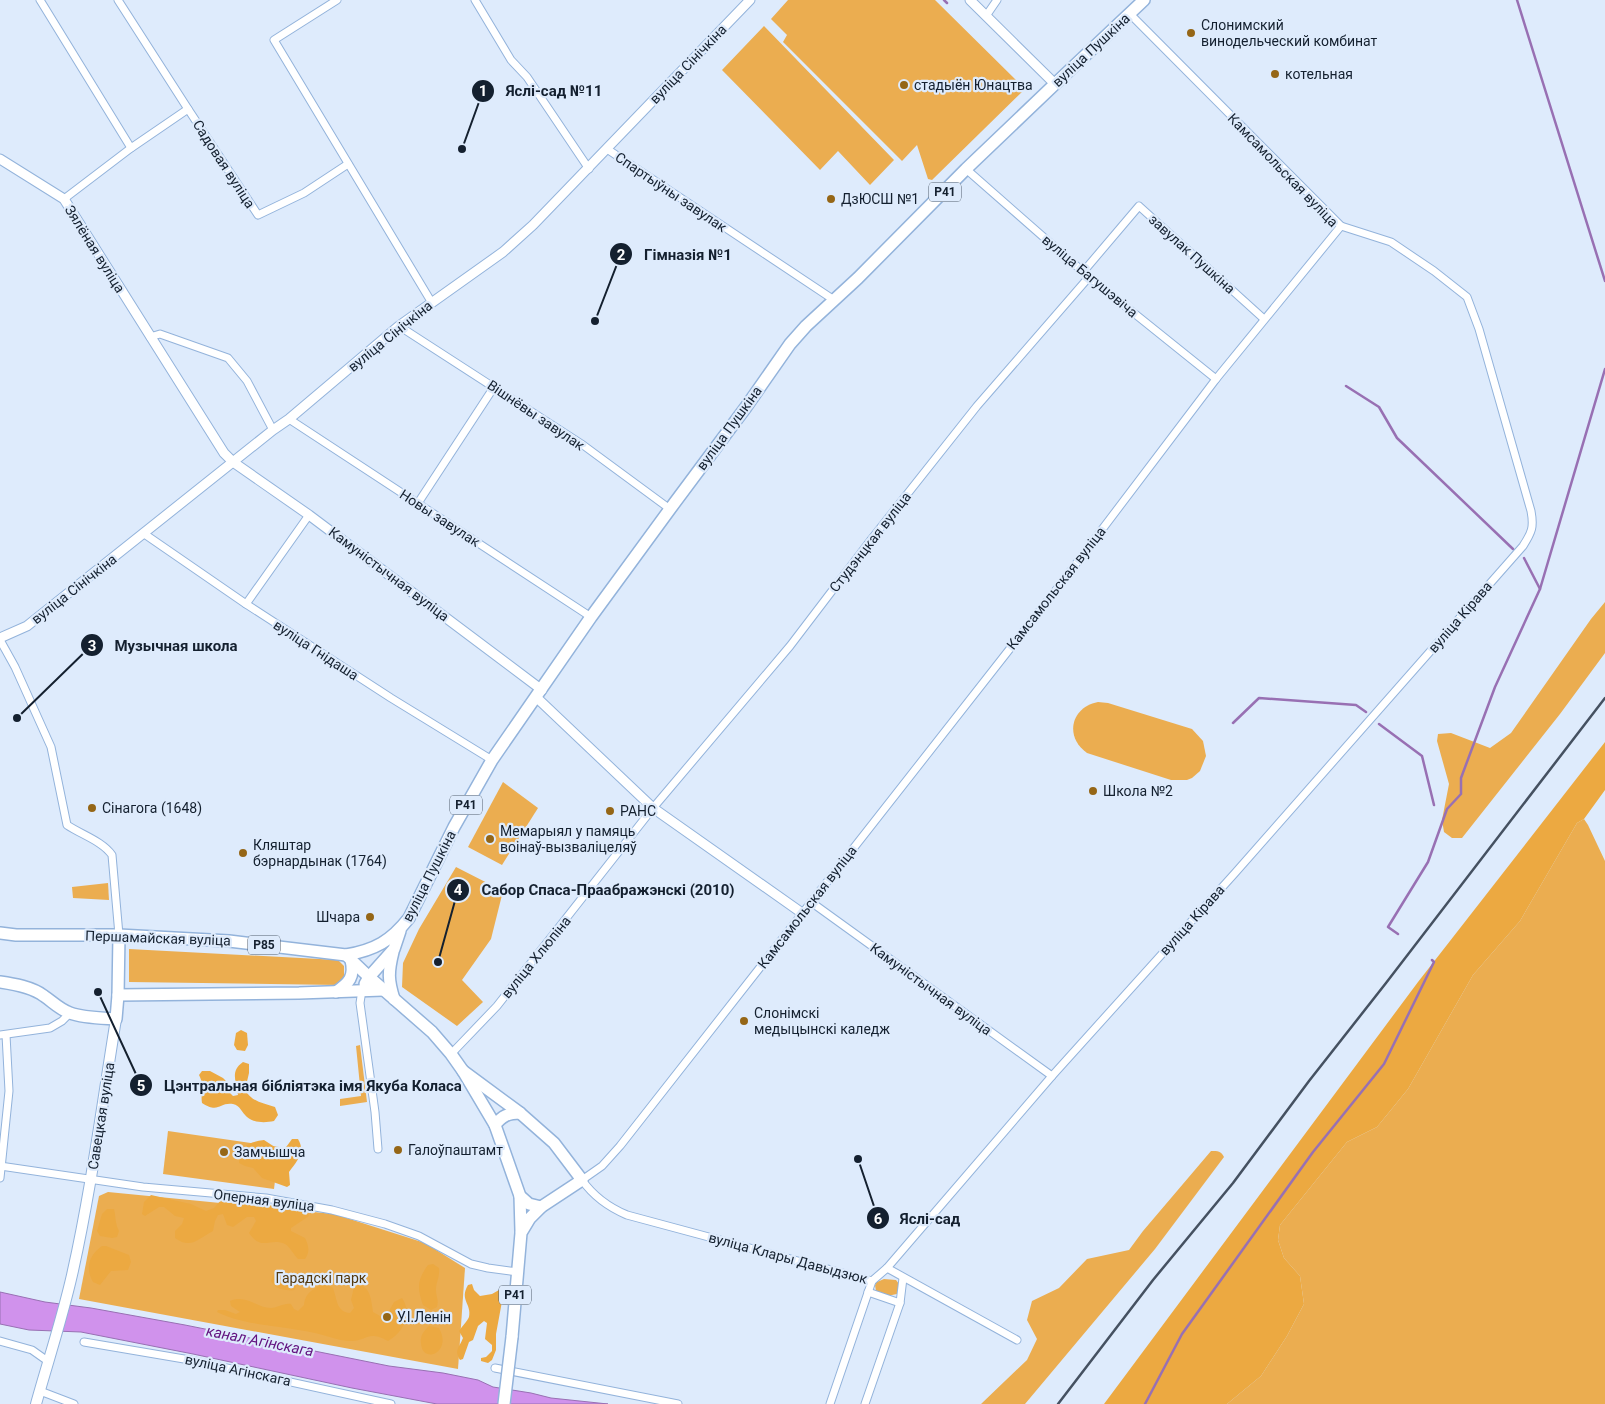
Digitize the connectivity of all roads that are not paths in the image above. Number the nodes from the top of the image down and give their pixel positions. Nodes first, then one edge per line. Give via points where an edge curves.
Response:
1 (40, 0) edge
2 (337, 0) edge
3 (475, 0) edge
4 (750, 0) edge
5 (970, 0) edge
6 (997, 0) edge
7 (1144, 0) edge
8 (122, 1) edge
9 (1130, 14) junction
10 (986, 16) junction
11 (1055, 84) junction
12 (188, 109) junction
13 (131, 148) junction
14 (607, 149) junction
15 (0, 159) edge
16 (348, 164) junction
17 (589, 169) junction
18 (966, 169) junction
19 (64, 199) junction
20 (1340, 226) junction
21 (1086, 274) junction
22 (834, 300) junction
23 (432, 303) junction
24 (1264, 319) junction
25 (399, 326) junction
26 (150, 337) junction
27 (1216, 379) junction
28 (494, 387) junction
29 (289, 419) junction
30 (273, 430) junction
31 (233, 462) junction
32 (418, 503) junction
33 (670, 509) junction
34 (310, 515) junction
35 (143, 533) junction
36 (246, 604) junction
37 (591, 617) junction
38 (0, 639) edge
39 (539, 694) junction
40 (492, 760) junction
41 (654, 808) junction
42 (811, 902) junction
43 (802, 913) junction
44 (0, 933) edge
45 (119, 935) junction
46 (390, 945) junction
47 (348, 958) junction
48 (369, 978) junction
49 (0, 982) edge
50 (362, 990) junction
51 (383, 990) junction
52 (336, 992) junction
53 (118, 995) junction
54 (394, 999) junction
55 (70, 1013) junction
56 (116, 1019) junction
57 (3, 1035) edge
58 (451, 1054) junction
59 (463, 1071) junction
60 (1052, 1076) junction
61 (520, 1113) junction
62 (495, 1125) junction
63 (378, 1149) dead end
64 (1, 1166) edge
65 (0, 1178) edge
66 (91, 1178) junction
67 (582, 1180) junction
68 (520, 1196) junction
69 (541, 1206) junction
70 (522, 1233) junction
71 (887, 1268) junction
72 (518, 1272) junction
73 (903, 1278) junction
74 (872, 1281) junction
75 (868, 1292) junction
76 (900, 1303) junction
77 (1017, 1340) dead end
78 (0, 1341) edge
79 (84, 1342) dead end
80 (49, 1362) junction
81 (494, 1368) dead end
82 (40, 1391) junction
83 (36, 1404) edge
84 (74, 1404) edge
85 (391, 1404) edge
86 (504, 1404) edge
87 (678, 1404) edge
88 (830, 1404) edge
89 (865, 1404) edge

1 - 13 street
2 - 16 street via 274,40
3 - 17 street via 511,60 527,77
4 - 14 street, вуліца Сінічкіна
5 - 10 street
6 - 10 street
7 - 9 main road, вуліца Пушкіна / Р41
8 - 12 street
9 - 11 main road, вуліца Пушкіна / Р41
9 - 20 street, Камсамольская вуліца
10 - 11 street
11 - 18 main road, вуліца Пушкіна / Р41
12 - 13 street, Садовая вуліца
12 - 16 street, Садовая вуліца via 258,215 304,193
13 - 19 street, Садовая вуліца
14 - 17 street, вуліца Сінічкіна
14 - 22 street, Спартыўны завулак
15 - 19 street, Зялёная вуліца
16 - 23 street
17 - 23 street, вуліца Сінічкіна via 503,252
18 - 21 street, вуліца Багушэвіча
18 - 22 main road, вуліца Пушкіна / Р41
19 - 26 street, Зялёная вуліца
20 - 24 street, Камсамольская вуліца
20 - 60 street, вуліца Кірава via 1391,242 1467,297 1533,524 1530,535 1235,873
21 - 24 street, завулак Пушкіна via 1139,206
21 - 27 street, вуліца Багушэвіча
21 - 41 street, Студэнцкая вуліца via 977,406 790,646
22 - 33 main road, вуліца Пушкіна / Р41 via 790,344
23 - 25 street, вуліца Сінічкіна
24 - 27 street, Камсамольская вуліца
25 - 28 street, Вішнёвы завулак
25 - 29 street, вуліца Сінічкіна
26 - 30 street via 160,334 228,358 247,381
26 - 31 street, Зялёная вуліца via 224,453
27 - 42 street, Камсамольская вуліца via 1063,581
28 - 32 street
28 - 33 street, Вішнёвы завулак
29 - 30 street, вуліца Сінічкіна
29 - 32 street, Новы завулак
30 - 31 street, вуліца Сінічкіна
31 - 34 street, Камуністычная вуліца
31 - 35 street, вуліца Сінічкіна
32 - 37 street, Новы завулак
33 - 37 main road, вуліца Пушкіна / Р41
34 - 36 street
34 - 39 street, Камуністычная вуліца
35 - 36 street, вуліца Гнідаша
35 - 38 street, вуліца Сінічкіна via 27,626
36 - 40 street, вуліца Гнідаша
37 - 39 main road, вуліца Пушкіна / Р41
38 - 45 street, Савецкая вуліца via 51,747 67,825 106,846 112,855
39 - 40 main road, вуліца Пушкіна / Р41
39 - 41 street, Камуністычная вуліца
40 - 46 main road, вуліца Пушкіна / Р41 via 454,826 418,902
41 - 43 street, Камуністычная вуліца
41 - 58 street, вуліца Хлюпіна via 497,1006
42 - 43 street, Камсамольская вуліца
42 - 60 street, Камуністычная вуліца
43 - 67 street, Камсамольская вуліца via 620,1146 602,1166
44 - 45 main road, Першамайская вуліца / Р85
45 - 47 main road, Першамайская вуліца / Р85 via 229,940
45 - 53 main road, Савецкая вуліца
46 - 47 main road, вуліца Пушкіна / Р41
46 - 48 main road, Р41 via 375,956
46 - 54 main road via 388,978
47 - 48 main road, Р41
47 - 52 main road via 353,968 350,980
48 - 50 main road
48 - 51 main road, Р41
49 - 55 main road via 33,990
50 - 51 main road
50 - 52 main road
50 - 63 street via 360,1003
51 - 54 main road, Р41
52 - 53 main road
53 - 56 main road, Савецкая вуліца
54 - 58 main road, Р41 via 432,1032
55 - 56 main road
55 - 57 street via 50,1028
56 - 66 main road, Савецкая вуліца
57 - 64 street via 10,1091
58 - 59 main road, Р41
59 - 61 main road, Р41
59 - 62 main road, Р41
60 - 71 street, вуліца Кірава
61 - 62 main road via 505,1115
61 - 67 main road, Р41 via 554,1144
62 - 68 main road, Р41
64 - 65 street
64 - 66 street, Оперная вуліца
66 - 72 street, Оперная вуліца via 143,1187 266,1198 332,1210 419,1236 471,1264
66 - 80 main road, Савецкая вуліца via 72,1276
67 - 69 main road, Р41
67 - 74 street, вуліца Клары Давыдзюк via 604,1203 627,1215
68 - 69 main road via 529,1204
68 - 70 main road, Р41
69 - 70 main road, Р41
70 - 72 main road, Р41
71 - 73 street, вуліца Клары Давыдзюк
71 - 74 street, вуліца Клары Давыдзюк
72 - 86 main road, Р41, bridge
73 - 76 street
73 - 77 street, вуліца Клары Давыдзюк
74 - 75 street
75 - 76 street
75 - 88 street
76 - 89 street
78 - 80 street via 32,1350
79 - 85 street, вуліца Агінскага via 190,1360
80 - 82 main road, Савецкая вуліца
81 - 87 street
82 - 83 main road, Савецкая вуліца
82 - 84 street

